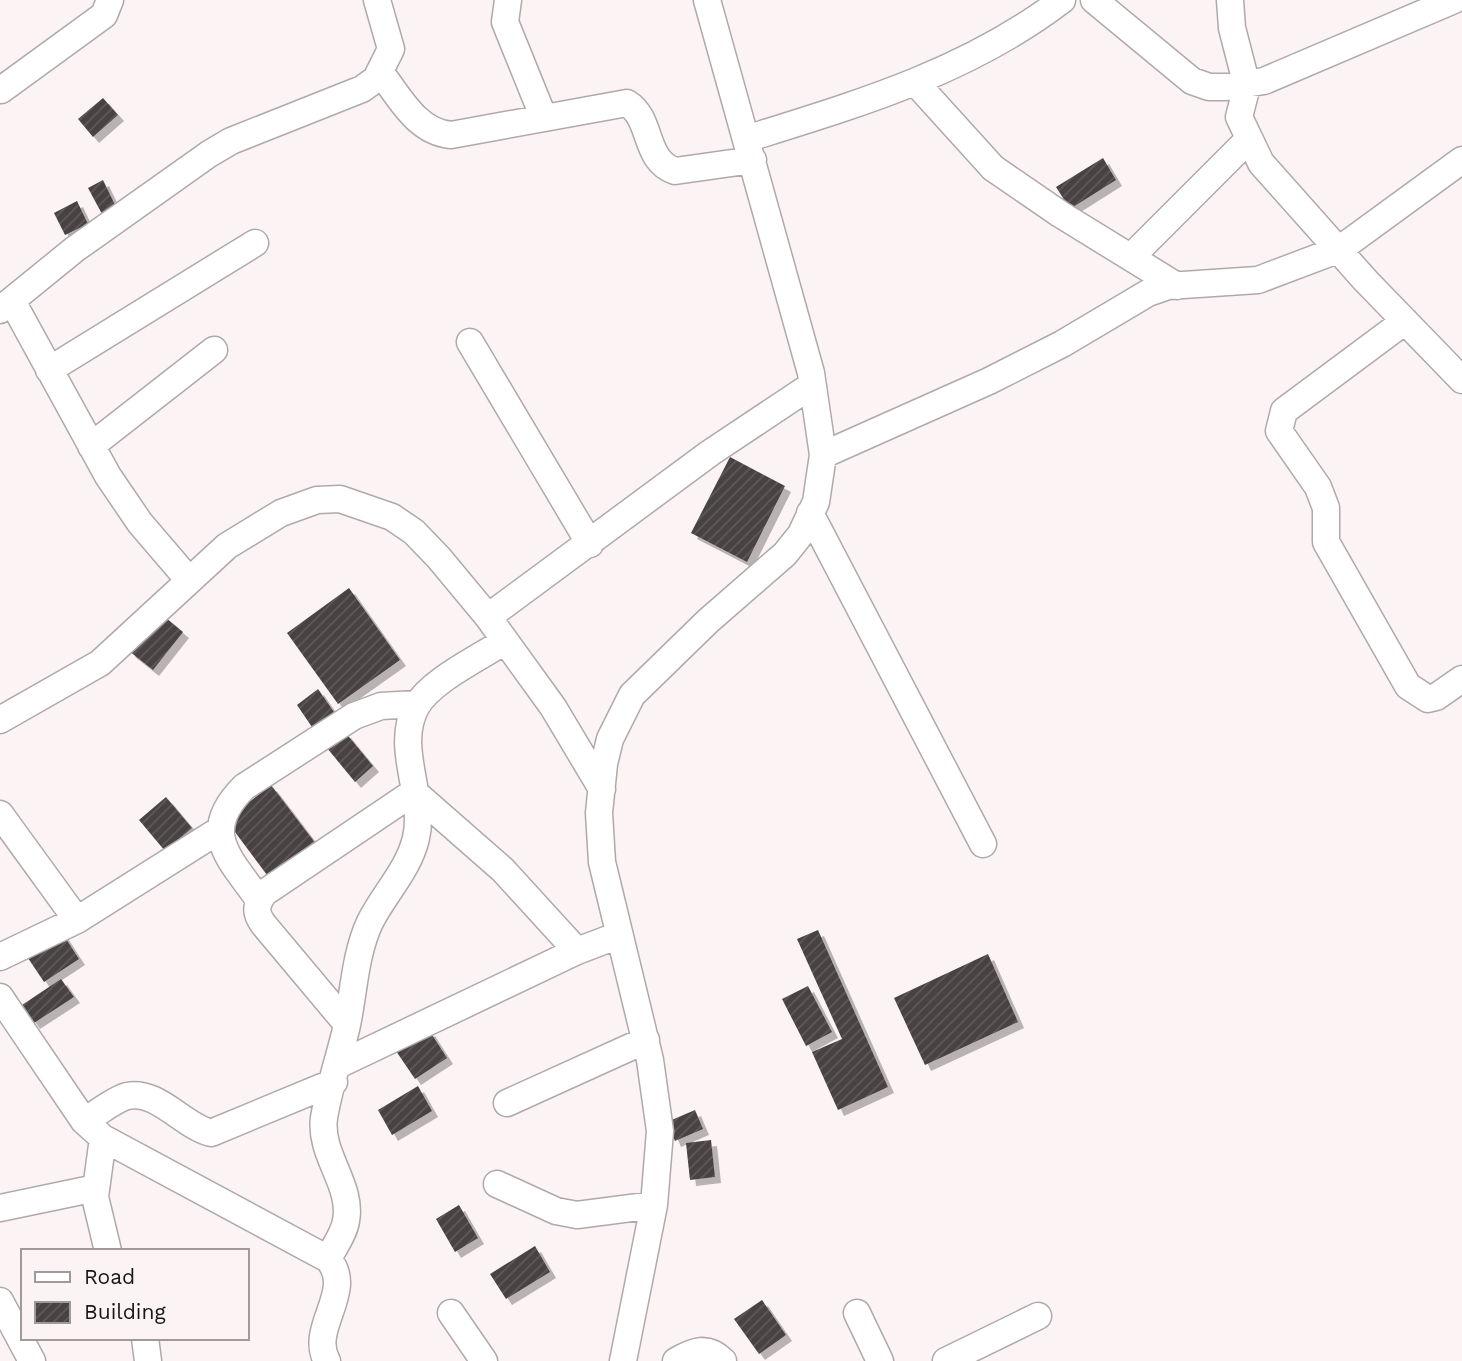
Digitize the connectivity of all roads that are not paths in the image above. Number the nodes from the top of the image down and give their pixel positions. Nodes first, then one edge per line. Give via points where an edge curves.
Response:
1 (110, 0) edge
2 (377, 0) edge
3 (508, 0) edge
4 (706, 0) edge
5 (1062, 0) edge
6 (1094, 0) edge
7 (1230, 0) edge
8 (1454, 0) edge
9 (381, 73) junction
10 (916, 82) junction
11 (1247, 86) junction
12 (1, 90) edge
13 (543, 116) junction
14 (1248, 140) junction
15 (750, 150) junction
16 (1462, 160) edge
17 (255, 243) dead end
18 (1340, 249) junction
19 (1131, 257) junction
20 (1177, 286) junction
21 (6, 305) edge
22 (1405, 321) junction
23 (470, 342) dead end
24 (214, 350) dead end
25 (49, 370) junction
26 (1462, 380) edge
27 (812, 385) junction
28 (91, 446) junction
29 (823, 455) junction
30 (810, 513) junction
31 (590, 544) junction
32 (188, 579) junction
33 (488, 617) junction
34 (505, 641) junction
35 (1462, 679) edge
36 (417, 704) junction
37 (0, 720) edge
38 (601, 789) junction
39 (414, 792) junction
40 (0, 814) edge
41 (218, 831) junction
42 (983, 845) dead end
43 (259, 900) junction
44 (78, 920) junction
45 (619, 934) junction
46 (577, 951) junction
47 (0, 957) edge
48 (0, 997) edge
49 (347, 1024) junction
50 (646, 1040) junction
51 (336, 1073) junction
52 (507, 1103) dead end
53 (94, 1129) junction
54 (497, 1184) dead end
55 (96, 1188) junction
56 (654, 1205) junction
57 (0, 1208) edge
58 (108, 1249) edge
59 (328, 1259) junction
60 (0, 1301) edge
61 (451, 1313) dead end
62 (857, 1313) dead end
63 (1038, 1316) dead end
64 (145, 1340) edge
65 (32, 1361) edge
66 (148, 1361) edge
67 (327, 1361) edge
68 (484, 1361) edge
69 (623, 1361) edge
70 (676, 1361) edge
71 (723, 1361) edge
72 (880, 1361) edge
73 (946, 1361) edge

1 - 12 street via 104,15
2 - 9 street via 391,49
3 - 13 street via 505,22
4 - 15 street
5 - 10 street via 981,54
6 - 11 street via 1192,81 1209,87
7 - 11 street
8 - 11 street
9 - 13 street via 426,129 437,133 451,135
9 - 21 street via 362,89 209,154 75,249
10 - 15 street
10 - 19 street via 993,168
11 - 14 street via 1239,117
13 - 15 street via 627,103 637,111 654,154 675,171
14 - 18 street via 1261,163
14 - 19 street
15 - 27 street
16 - 18 street
17 - 25 street
18 - 20 street via 1258,280
18 - 22 street
19 - 20 street
20 - 29 street via 1148,293 989,381
21 - 25 street
22 - 26 street
22 - 35 street via 1284,411 1279,430 1318,487 1325,509 1326,542 1408,686 1428,699 1436,698
23 - 31 street
24 - 28 street
25 - 28 street
27 - 29 street
27 - 31 street via 710,453
28 - 32 street via 140,523
29 - 30 street
30 - 38 street via 785,554 632,695 610,739
30 - 42 street
31 - 33 street
32 - 33 street via 227,546 281,513 317,500 340,499 392,517 414,532
32 - 37 street via 100,663
33 - 34 street
34 - 36 street via 430,690
34 - 38 street via 553,707
36 - 39 street via 408,737
36 - 41 street via 381,706 354,716 244,788 233,799
38 - 45 street via 602,862
39 - 43 street
39 - 46 street via 503,870
39 - 49 street via 418,823 414,846 360,948
40 - 44 street
41 - 43 street via 222,845
41 - 44 street
43 - 49 street via 257,915 264,925
44 - 47 street
45 - 46 street
45 - 50 street
46 - 51 street
48 - 53 street
49 - 51 street
50 - 52 street
50 - 56 street via 660,1130
51 - 53 street via 211,1133 153,1100 137,1096 125,1097
51 - 59 street via 324,1139 347,1213
53 - 55 street
53 - 59 street
54 - 56 street via 556,1211 577,1215
55 - 57 street
55 - 58 street
56 - 69 street
59 - 67 street via 338,1280 323,1339
60 - 65 street
61 - 68 street
62 - 72 street
63 - 73 street
64 - 66 street
70 - 71 street via 708,1350

